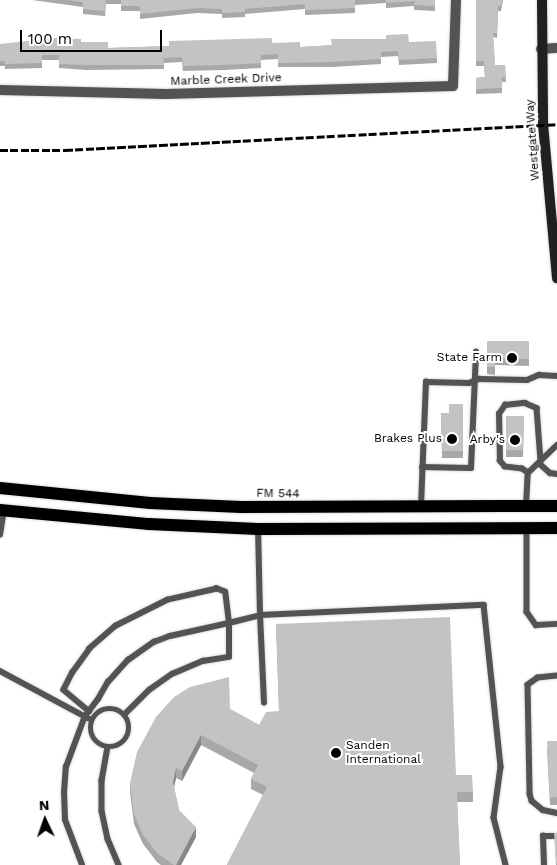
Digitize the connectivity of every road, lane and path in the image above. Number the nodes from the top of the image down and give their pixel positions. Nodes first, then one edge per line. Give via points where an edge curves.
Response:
1 (456, 0) edge
2 (542, 0) edge
3 (557, 48) edge
4 (541, 49) junction
5 (0, 90) edge
6 (557, 278) edge
7 (476, 352) dead end
8 (557, 376) edge
9 (475, 381) junction
10 (557, 445) edge
11 (540, 462) junction
12 (422, 467) junction
13 (528, 474) junction
14 (557, 474) edge
15 (0, 488) edge
16 (557, 506) edge
17 (256, 507) junction
18 (526, 507) junction
19 (420, 508) junction
20 (2, 510) edge
21 (527, 528) junction
22 (557, 528) edge
23 (258, 529) junction
24 (0, 535) edge
25 (260, 615) junction
26 (229, 623) junction
27 (557, 624) edge
28 (0, 671) edge
29 (557, 676) edge
30 (264, 703) dead end
31 (87, 714) junction
32 (124, 715) junction
33 (93, 721) junction
34 (108, 747) junction
35 (557, 812) edge
36 (557, 836) edge
37 (82, 865) edge
38 (119, 865) edge
39 (506, 865) edge
40 (544, 865) edge

1 - 5 street, Marble Creek Drive via 453,86 166,94
2 - 4 street, Westgate Way
3 - 4 street
4 - 6 street, Westgate Way via 543,124
7 - 9 lane
8 - 9 lane
9 - 12 lane via 469,384 426,382
9 - 12 lane via 471,468
10 - 11 lane
11 - 13 lane
11 - 13 lane via 538,408 526,403 505,405 500,414 500,461
11 - 14 lane via 550,473
12 - 19 lane
13 - 18 lane
15 - 17 main road, FM 544 / FM 544 via 150,503
16 - 18 main road, FM 544 / FM 544
17 - 19 main road, FM 544 / FM 544
17 - 23 main road
18 - 19 main road, FM 544 / FM 544
20 - 23 main road via 149,524
20 - 24 lane
21 - 22 main road
21 - 23 main road
21 - 27 lane via 527,612 536,625
23 - 25 lane
25 - 26 lane
25 - 30 lane
25 - 39 lane via 484,605 501,767 494,818
26 - 31 lane via 154,642 128,660 108,682
26 - 31 lane via 224,592 217,589 168,600 116,626 90,649 64,690
26 - 32 lane via 229,657 203,661 172,674 149,690
28 - 31 lane
29 - 35 lane via 538,678 528,685 530,794 543,810
31 - 33 lane
31 - 37 lane via 66,768 64,793 65,820
32 - 33 lane via 115,710 104,710
32 - 34 lane via 129,725 128,737 120,745
33 - 34 lane via 92,736 99,744
34 - 38 lane via 102,780 102,811 108,839
36 - 40 lane via 543,836

